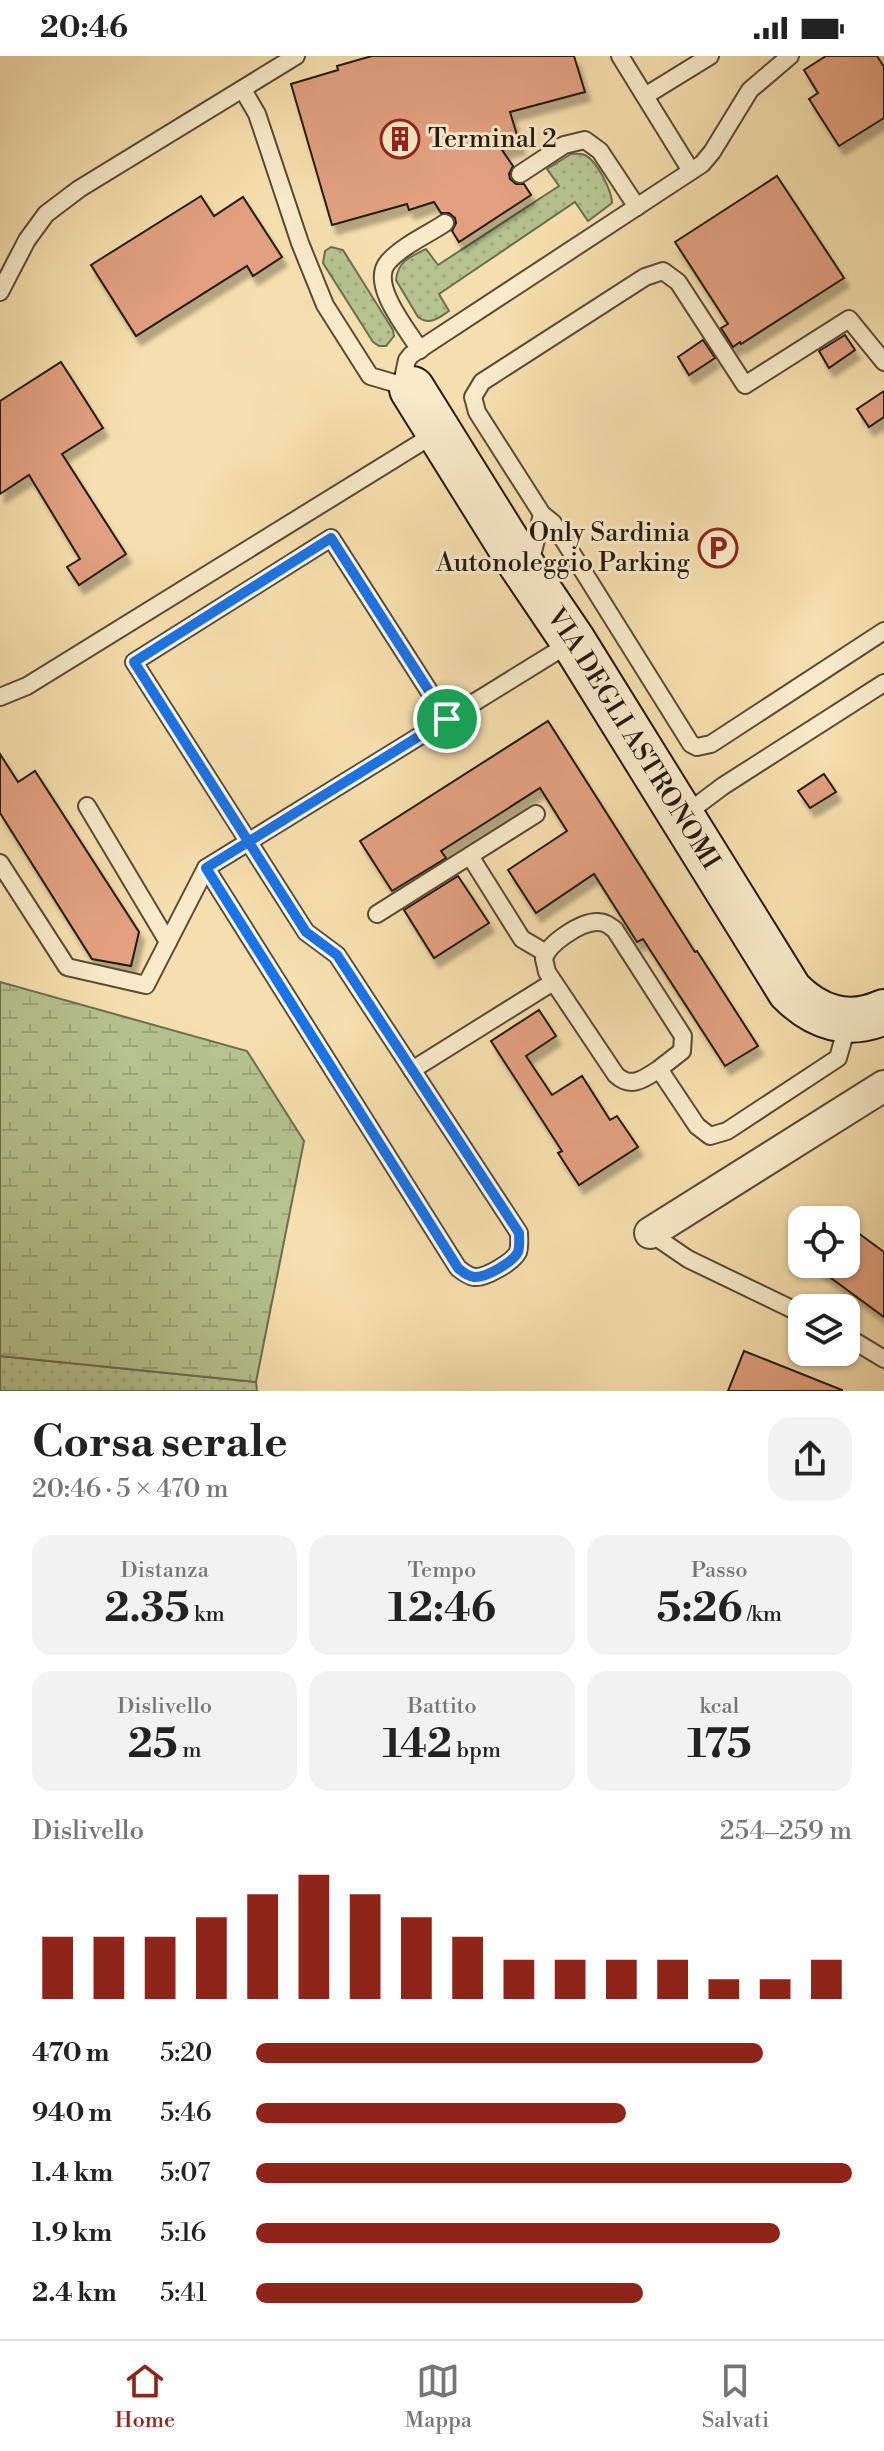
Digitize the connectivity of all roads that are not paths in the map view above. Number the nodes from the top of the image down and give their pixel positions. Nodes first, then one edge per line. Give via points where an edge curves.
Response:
1 (296, 56) edge
2 (620, 56) edge
3 (710, 56) edge
4 (790, 56) edge
5 (243, 90) junction
6 (645, 96) junction
7 (691, 171) junction
8 (520, 174) dead end
9 (637, 207) junction
10 (445, 223) dead end
11 (0, 292) edge
12 (884, 362) edge
13 (416, 369) junction
14 (439, 431) junction
15 (542, 514) junction
16 (521, 564) junction
17 (884, 631) edge
18 (573, 641) junction
19 (884, 683) edge
20 (0, 697) edge
21 (447, 719) junction
22 (87, 806) dead end
23 (536, 814) dead end
24 (682, 817) junction
25 (248, 841) junction
26 (470, 856) junction
27 (0, 863) edge
28 (206, 868) junction
29 (377, 914) dead end
30 (168, 942) junction
31 (546, 953) junction
32 (553, 982) junction
33 (866, 1017) edge
34 (659, 1069) junction
35 (412, 1070) junction
36 (884, 1086) edge
37 (650, 1233) joint
38 (788, 1307) edge
39 (860, 1344) edge
40 (884, 1359) edge

1 - 5 lane
2 - 6 lane
3 - 6 lane
4 - 7 lane via 750,90 712,152
5 - 11 lane via 46,214
5 - 13 lane via 257,114 325,305 370,376
6 - 7 lane
7 - 9 lane
8 - 9 lane via 564,145 585,140 600,151
9 - 13 lane
10 - 13 lane via 391,259 382,274
12 - 15 lane via 849,319 745,385 678,282 663,271 654,272 476,389 477,412
13 - 14 street, VIA DEGLI ASTRONOMI
14 - 16 street, VIA DEGLI ASTRONOMI
14 - 20 lane via 27,686
15 - 16 lane via 533,552
15 - 17 lane via 553,523 686,738 697,747
16 - 18 street, VIA DEGLI ASTRONOMI
18 - 21 lane
18 - 24 street, VIA DEGLI ASTRONOMI
19 - 24 lane
21 - 25 lane
21 - 25 lane via 331,538 134,662
22 - 30 lane
23 - 26 lane
24 - 33 street, VIA DEGLI ASTRONOMI via 790,991 816,1013
25 - 28 lane
25 - 35 lane via 306,932 337,955
26 - 29 lane
26 - 31 lane via 522,939
27 - 30 lane via 67,967 146,985
28 - 30 lane
28 - 35 lane via 458,1268 484,1276 518,1251 519,1233
31 - 32 lane via 544,965
31 - 34 lane via 584,925 601,922 615,930 683,1036 682,1051
32 - 34 lane via 622,1080 635,1083
32 - 35 lane
33 - 34 lane via 838,1058 719,1135 703,1132
36 - 37 street
37 - 38 lane via 688,1259
39 - 40 lane

